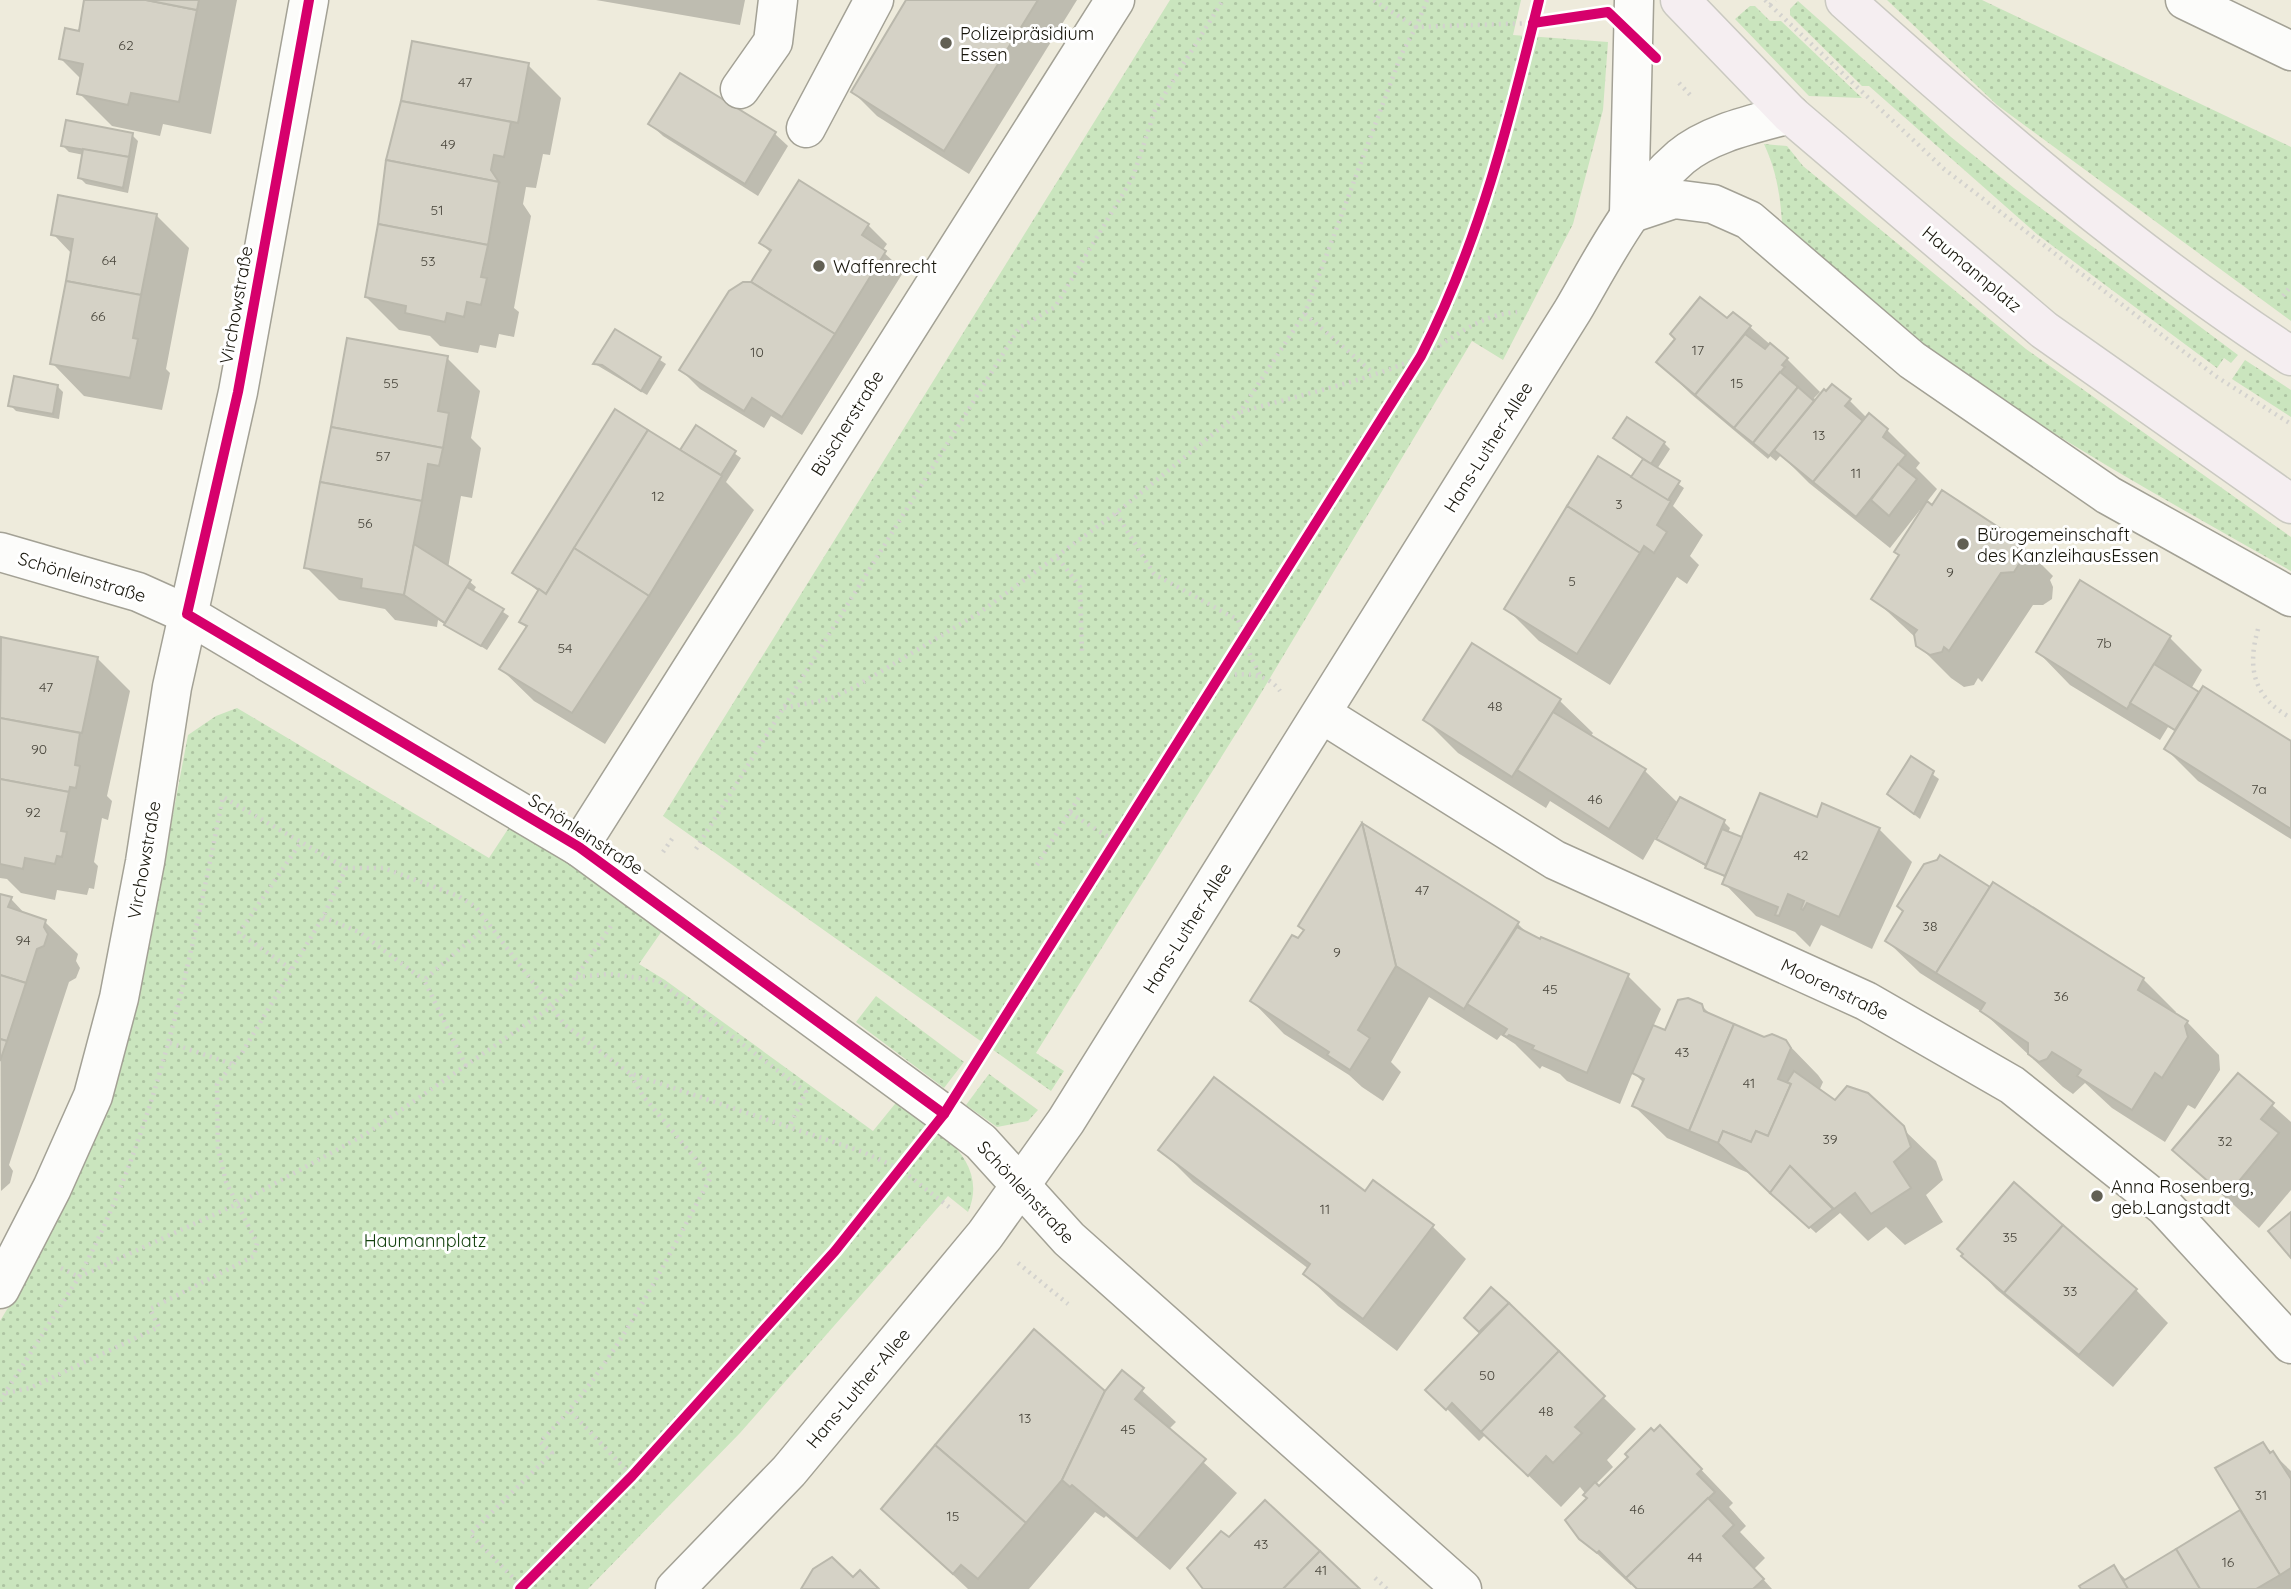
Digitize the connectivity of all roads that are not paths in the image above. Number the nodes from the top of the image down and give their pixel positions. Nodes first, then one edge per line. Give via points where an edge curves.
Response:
1 (309, 0) edge
2 (778, 0) edge
3 (874, 0) edge
4 (1115, 0) edge
5 (1634, 0) edge
6 (1680, 0) edge
7 (1845, 0) edge
8 (2185, 0) edge
9 (2291, 51) edge
10 (740, 89) dead end
11 (1790, 114) junction
12 (806, 128) dead end
13 (1629, 214) junction
14 (2291, 356) edge
15 (2291, 504) edge
16 (0, 552) edge
17 (2276, 607) edge
18 (187, 614) junction
19 (1322, 714) junction
20 (579, 847) junction
21 (1018, 1185) junction
22 (0, 1289) edge
23 (2291, 1343) edge
24 (675, 1589) edge
25 (1462, 1589) edge

1 - 18 street, Virchowstraße via 238,392
2 - 10 street via 773,42
3 - 12 street
4 - 20 street, Büscherstraße
5 - 13 street, Hans-Luther-Allee
6 - 11 main road, Haumannplatz
7 - 14 main road via 1981,122 2104,222
8 - 9 street
11 - 13 street, Hans-Luther-Allee via 1727,132 1682,156
11 - 15 main road, Haumannplatz via 2044,330
13 - 17 street via 1674,199 1713,204 1749,220 1912,360
13 - 19 street, Hans-Luther-Allee
16 - 18 street, Schönleinstraße via 138,592
18 - 20 street, Schönleinstraße
18 - 22 street, Virchowstraße via 119,998 93,1096
19 - 21 street, Hans-Luther-Allee via 1066,1121
19 - 23 street, Moorenstraße via 1555,860 1866,1001 2012,1085 2165,1207
20 - 21 street, Schönleinstraße via 981,1142
21 - 24 street, Hans-Luther-Allee via 985,1236 789,1471
21 - 25 street, Schönleinstraße via 1069,1239

